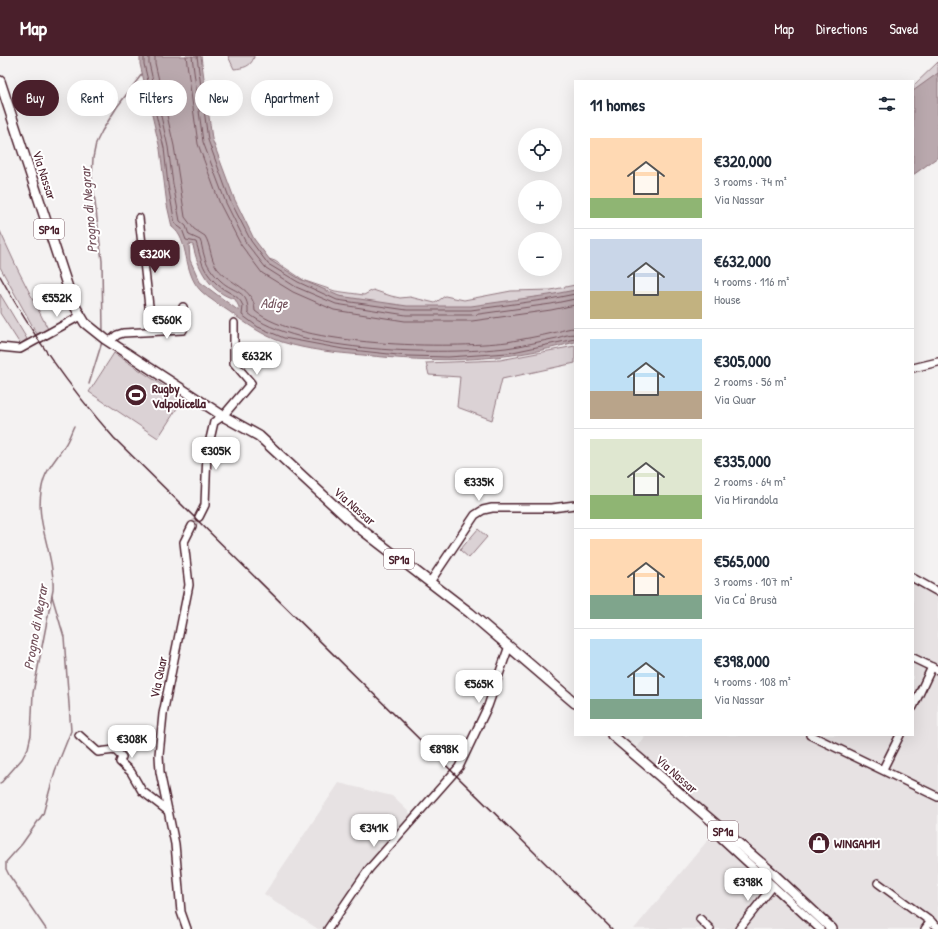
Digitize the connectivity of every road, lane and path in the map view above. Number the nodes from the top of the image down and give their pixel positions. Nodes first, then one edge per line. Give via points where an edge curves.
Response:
1 (0, 81) edge
2 (139, 218) dead end
3 (183, 307) dead end
4 (80, 316) junction
5 (234, 323) dead end
6 (155, 331) junction
7 (107, 340) junction
8 (0, 347) edge
9 (938, 362) edge
10 (914, 368) edge
11 (223, 416) junction
12 (574, 505) edge
13 (199, 517) tunnel mouth
14 (192, 526) tunnel mouth
15 (914, 579) edge
16 (430, 582) junction
17 (938, 592) edge
18 (508, 646) junction
19 (914, 658) edge
20 (935, 669) edge
21 (574, 702) edge
22 (914, 705) edge
23 (79, 735) dead end
24 (613, 736) edge
25 (812, 736) edge
26 (900, 736) edge
27 (883, 769) junction
28 (938, 797) edge
29 (168, 811) junction
30 (726, 832) junction
31 (878, 883) dead end
32 (773, 886) junction
33 (700, 919) dead end
34 (931, 921) junction
35 (938, 927) edge
36 (187, 929) edge
37 (328, 929) edge
38 (710, 929) edge
39 (739, 929) edge
40 (820, 929) edge
41 (832, 929) edge
42 (925, 929) edge

1 - 4 main road, Via Nassar / SP1a via 73,302
2 - 6 street via 150,315 154,321
3 - 6 street via 183,330
4 - 7 main road, Via Nassar / SP1a
4 - 8 street via 20,349
5 - 11 street via 234,363 251,383
6 - 7 street via 123,333
7 - 11 main road, Via Nassar / SP1a
9 - 10 street
11 - 13 street via 214,422 207,452 205,505
11 - 16 main road, Via Nassar / SP1a via 259,436 353,523
12 - 16 street via 482,510 475,514
14 - 29 street, Via Quar via 184,542 189,585 160,737 160,772
15 - 17 street
16 - 18 main road, Via Nassar / SP1a
18 - 21 main road, Via Nassar / SP1a
18 - 37 street via 488,706 459,767 369,869
19 - 20 street
20 - 22 street
23 - 29 street via 98,752 115,750 122,757 120,762 131,772 142,791
24 - 30 main road, Via Nassar / SP1a
25 - 27 street
26 - 27 street
27 - 28 street
29 - 36 street, Via Quar via 175,844 181,912
30 - 32 street via 721,838
30 - 41 main road, Via Nassar / SP1a
31 - 34 street
32 - 39 street
32 - 40 street
33 - 38 street
34 - 35 street
34 - 42 street

